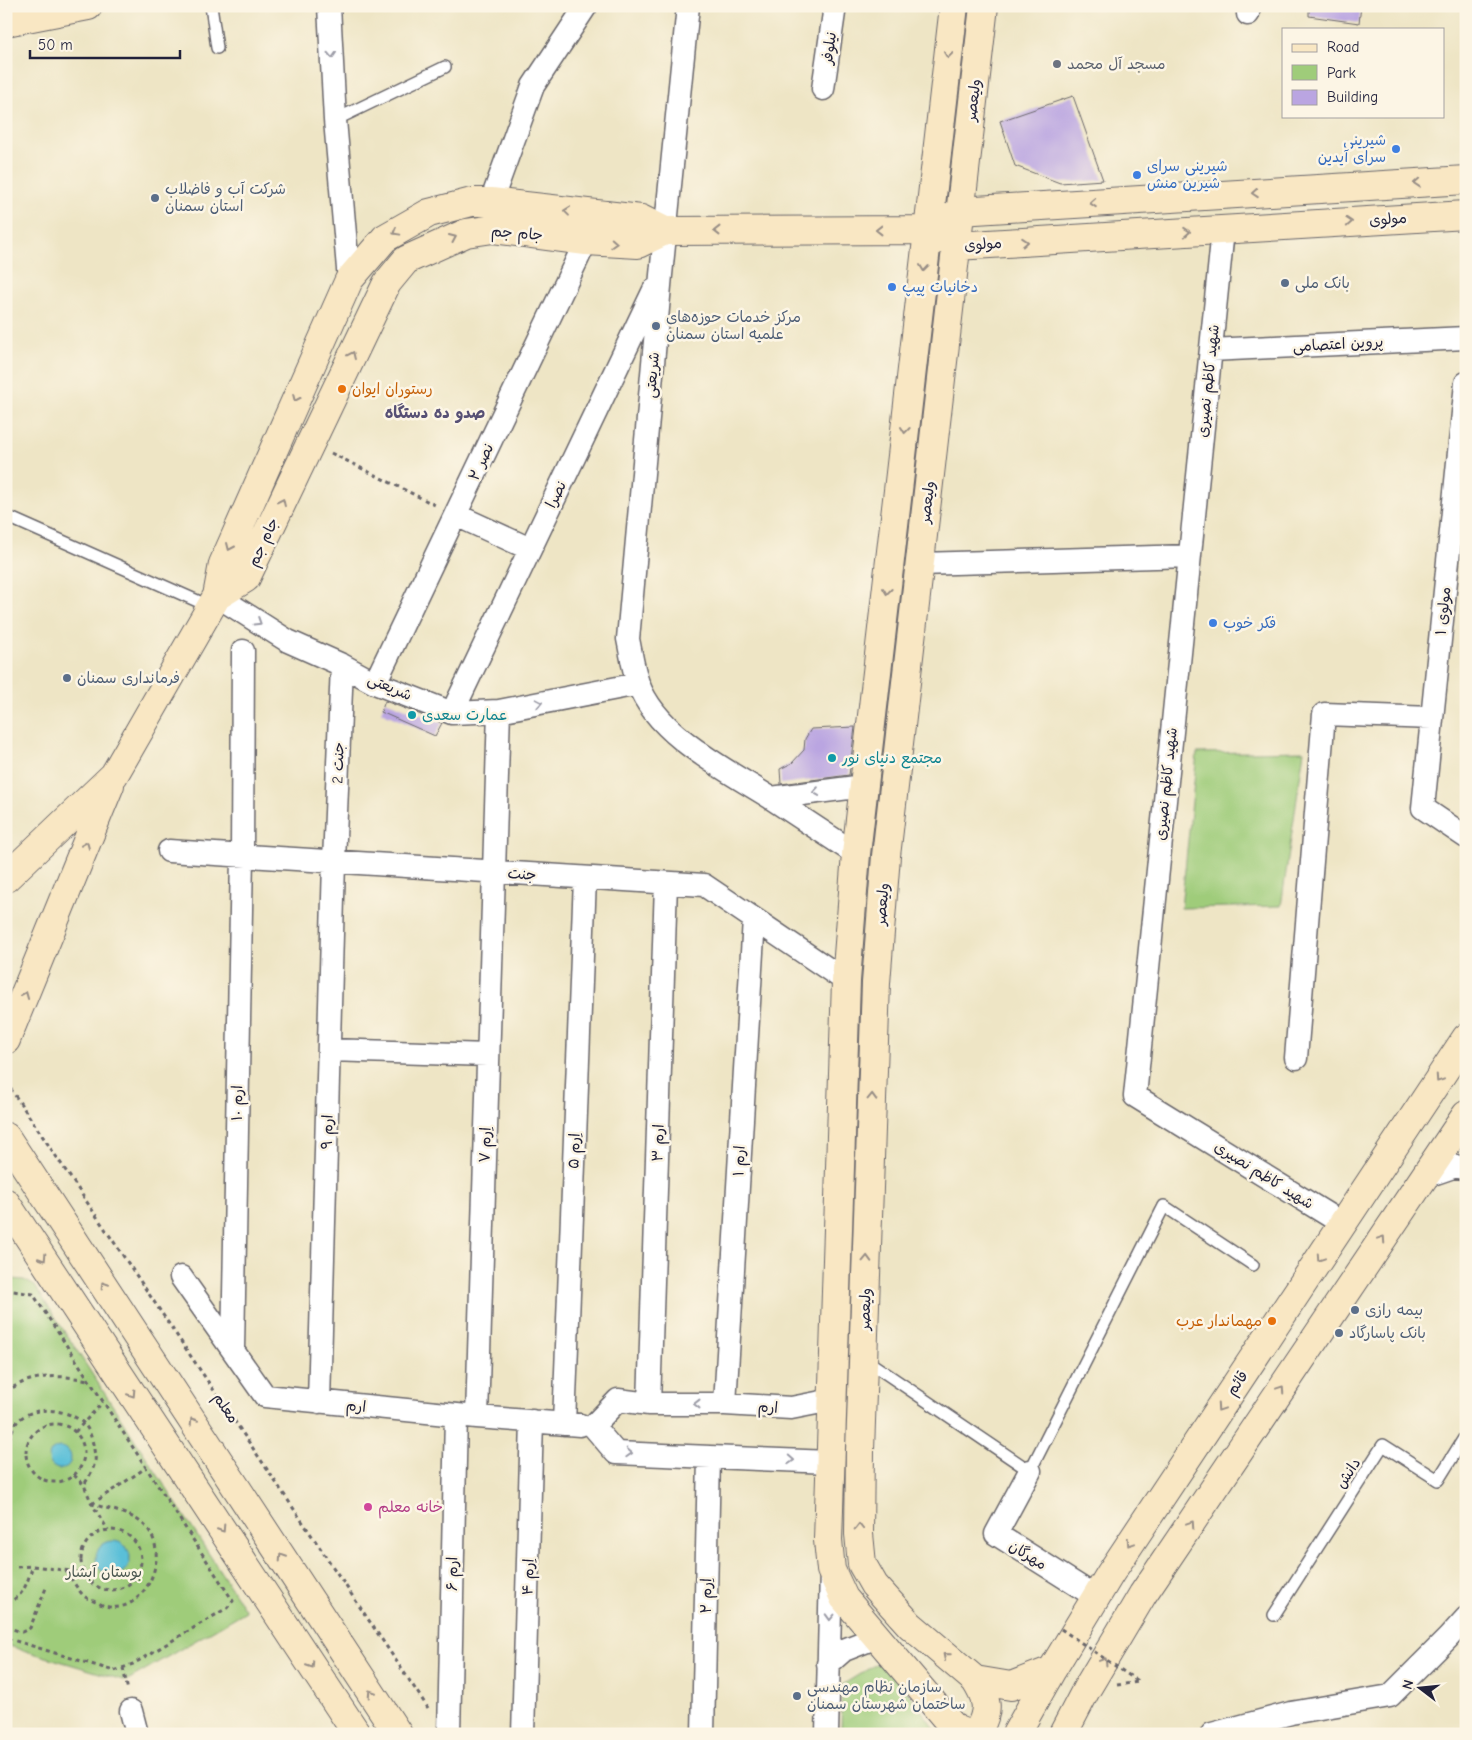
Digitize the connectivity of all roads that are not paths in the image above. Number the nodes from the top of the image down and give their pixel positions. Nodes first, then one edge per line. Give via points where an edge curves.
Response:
1 (88, 6) edge
2 (211, 6) edge
3 (329, 6) edge
4 (586, 6) edge
5 (688, 6) edge
6 (835, 6) edge
7 (954, 6) edge
8 (984, 6) edge
9 (13, 16) edge
10 (217, 48) dead end
11 (445, 67) dead end
12 (823, 89) dead end
13 (335, 120) junction
14 (1466, 180) edge
15 (491, 202) junction
16 (960, 211) junction
17 (1466, 215) edge
18 (928, 230) junction
19 (1223, 230) junction
20 (665, 231) junction
21 (586, 241) junction
22 (956, 246) junction
23 (661, 275) junction
24 (350, 280) junction
25 (1466, 338) edge
26 (1211, 350) junction
27 (1466, 383) edge
28 (456, 515) junction
29 (6, 516) edge
30 (530, 549) junction
31 (1190, 556) junction
32 (920, 564) junction
33 (214, 601) junction
34 (242, 650) dead end
35 (342, 665) junction
36 (376, 683) junction
37 (638, 684) junction
38 (499, 711) junction
39 (452, 712) junction
40 (1432, 718) junction
41 (114, 775) junction
42 (864, 786) junction
43 (894, 788) junction
44 (771, 798) junction
45 (1466, 837) edge
46 (169, 851) dead end
47 (856, 854) junction
48 (242, 856) junction
49 (886, 856) junction
50 (334, 862) junction
51 (494, 872) junction
52 (6, 878) edge
53 (584, 878) junction
54 (666, 883) junction
55 (754, 918) junction
56 (846, 981) junction
57 (1466, 1038) edge
58 (6, 1040) edge
59 (329, 1050) junction
60 (488, 1055) junction
61 (1296, 1058) dead end
62 (1466, 1115) edge
63 (6, 1137) edge
64 (1466, 1169) edge
65 (1424, 1177) junction
66 (11, 1217) edge
67 (1343, 1224) junction
68 (1253, 1265) dead end
69 (181, 1277) dead end
70 (233, 1350) junction
71 (863, 1359) junction
72 (832, 1400) junction
73 (319, 1402) junction
74 (649, 1404) junction
75 (725, 1404) junction
76 (466, 1416) junction
77 (532, 1421) junction
78 (564, 1424) junction
79 (593, 1426) junction
80 (1466, 1435) edge
81 (709, 1457) junction
82 (830, 1462) junction
83 (1030, 1472) junction
84 (831, 1570) junction
85 (1096, 1597) junction
86 (1274, 1615) dead end
87 (1466, 1618) edge
88 (877, 1637) junction
89 (828, 1664) junction
90 (1052, 1670) junction
91 (975, 1680) junction
92 (1086, 1690) junction
93 (131, 1711) dead end
94 (955, 1731) edge
95 (136, 1734) edge
96 (356, 1734) edge
97 (398, 1734) edge
98 (449, 1734) edge
99 (523, 1734) edge
100 (703, 1734) edge
101 (827, 1734) edge
102 (1016, 1734) edge
103 (1063, 1734) edge
104 (1082, 1734) edge
105 (1212, 1734) edge

1 - 9 main road
2 - 10 lane
3 -> 13 street
4 - 15 street, جام جم via 533,86
5 - 20 street, شریعتی
6 - 12 street, نیلوفر
7 -> 18 main road, ولیعصر
8 - 16 main road, ولیعصر
11 - 13 lane
13 - 24 street
14 -> 16 main road
20 -> 15 main road, جام جم via 641,220
15 -> 24 main road, جام جم via 472,202 429,213 414,221 385,238
16 - 18 main road
16 - 22 main road, ولیعصر
19 -> 17 main road, مولوی
18 -> 20 main road, جام جم
18 - 22 main road, مولوی
18 -> 42 main road, ولیعصر
22 -> 19 main road, مولوی
19 - 26 street, شهید کاظم نصیری
21 -> 20 main road, جام جم via 638,244
20 - 23 street, شریعتی
21 - 28 street, نصر ۲
33 -> 21 main road, جام جم via 246,578 387,283 406,260 466,232 493,229
22 - 32 main road, ولیعصر
23 - 30 street, نصرا
23 - 37 street, شریعتی via 628,639
24 -> 33 main road, جام جم via 223,564
25 - 26 street, پروین اعتصامی
26 - 31 street, شهید کاظم نصیری
27 - 40 street, مولوی ۱
28 - 30 street
28 - 36 street, نصر ۲
29 - 33 lane
30 - 39 street, نصرا
31 - 32 street
31 - 67 street, شهید کاظم نصیری via 1135,1096
32 - 43 main road, ولیعصر
33 -> 35 street, شریعتی
33 - 41 main road
34 - 48 street, ارم ۱۰
35 - 36 street, شریعتی
35 - 50 street, جنت 2
36 - 39 street, شریعتی
38 -> 37 street, شریعتی
37 - 44 street, شریعتی via 656,715 686,743
38 - 39 street, شریعتی
38 - 51 street, اِرم ۷
40 - 45 street, مولوی ۱ via 1423,808
40 - 61 street via 1324,714
41 - 52 main road
58 -> 41 main road
42 - 43 main road
42 -> 44 street
42 - 47 main road, ولیعصر
43 - 49 main road, ولیعصر
44 - 47 street, شریعتی
46 - 48 street, جنت
47 - 49 main road
47 - 56 main road, ولیعصر
48 - 50 street, جنت
48 - 70 street, ارم ۱۰
71 -> 49 main road, ولیعصر via 876,983
50 - 51 street, جنت
50 - 59 street, ارم ۹
51 - 53 street, جنت
51 - 60 street, اِرم ۷
53 - 54 street, جنت
53 - 78 street, اِرم ۵
54 - 55 street, جنت via 704,885
54 - 74 street, ارم ۳
55 - 56 street, جنت
55 - 75 street, ارم ۱
56 - 72 main road, ولیعصر
57 -> 67 main road, قائم
59 - 60 street
59 - 73 street, ارم ۹
60 - 76 street, اِرم ۷
62 - 65 main road
97 -> 63 main road
64 - 65 street via 1456,1166
92 -> 65 main road via 1143,1594
66 -> 96 main road
67 -> 85 main road, قائم
68 - 83 lane via 1164,1206
69 - 70 street, ارم
70 - 73 street, ارم via 265,1396
71 - 83 lane
91 -> 71 main road, ولیعصر via 910,1625 874,1585 862,1564 859,1534
72 - 75 street, ارم via 791,1408
72 - 82 main road, ولیعصر
73 - 76 street, ارم
75 -> 74 street, ارم
74 - 79 street, ارم via 618,1400
76 - 77 street, ارم
76 - 98 street, ارم ۶
77 - 78 street, ارم
77 - 99 street, اِرم ۴
78 - 79 street, ارم
79 -> 81 street via 616,1453
80 - 86 lane, دانش via 1438,1480 1383,1445
81 -> 82 street
81 - 100 street, اِرم ۲
82 - 84 main road, ولیعصر via 828,1540
83 - 85 street, مهرگان via 996,1534
84 - 88 main road, ولیعصر via 844,1598
84 -> 89 street
85 - 90 main road, قائم
87 - 105 street via 1390,1696 1291,1713
88 - 89 street via 844,1650
88 - 94 main road, ولیعصر
89 - 101 street
90 - 91 main road via 1010,1686
90 - 102 main road, قائم
91 - 94 main road via 986,1700 985,1718 979,1729 967,1734
92 - 103 main road
92 - 104 main road
93 - 95 street

